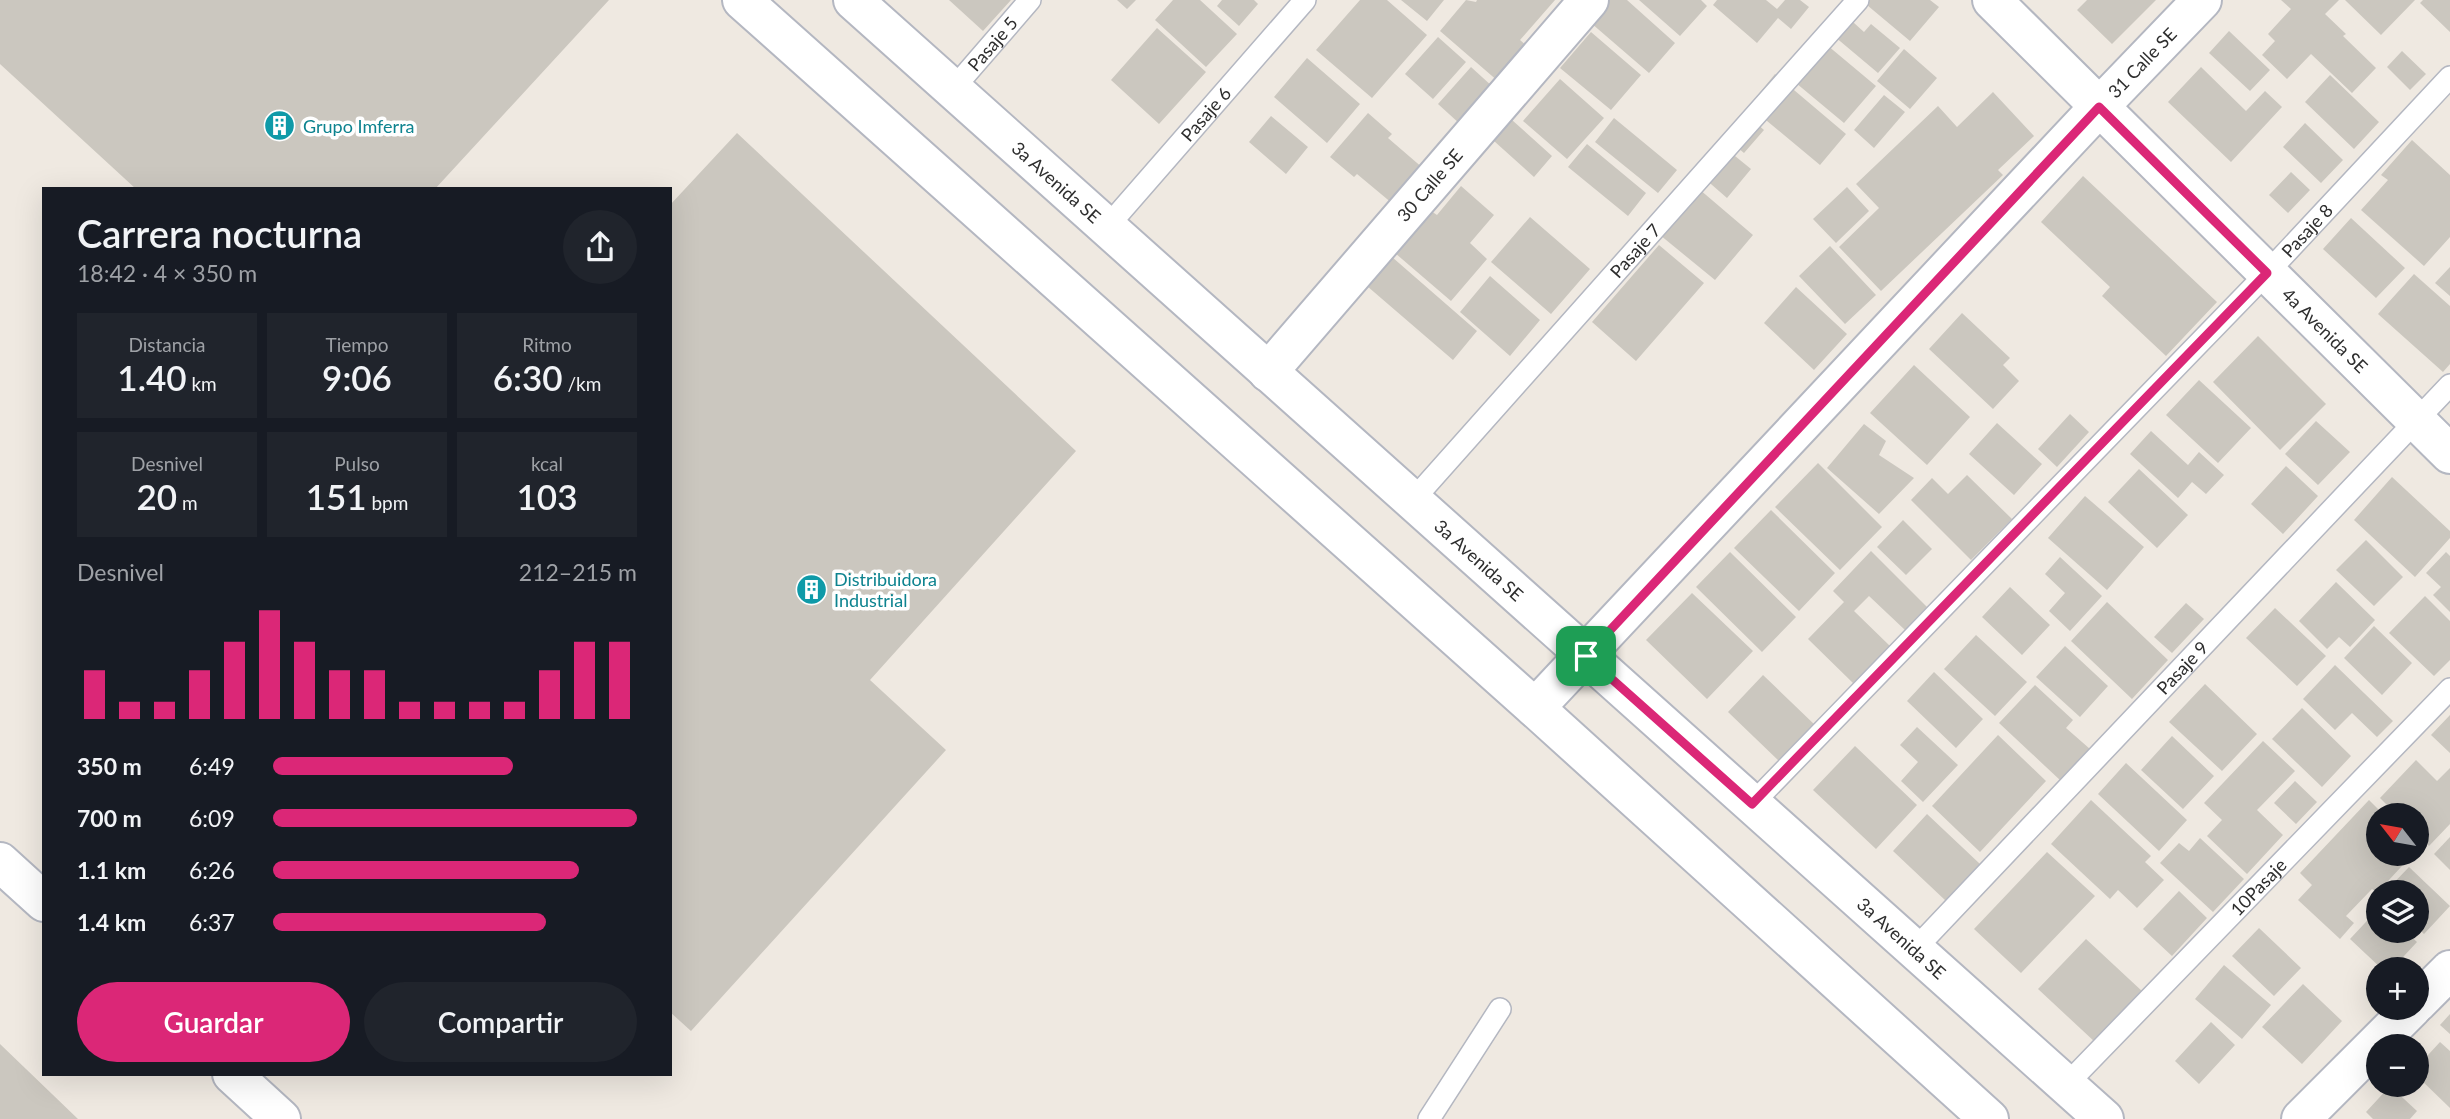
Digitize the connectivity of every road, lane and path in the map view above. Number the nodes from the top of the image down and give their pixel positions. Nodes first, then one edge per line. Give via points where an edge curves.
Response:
1 (742, 0) edge
2 (853, 0) edge
3 (1030, 0) edge
4 (1305, 0) edge
5 (1589, 0) edge
6 (1858, 0) edge
7 (1992, 0) edge
8 (2202, 0) edge
9 (2450, 77) edge
10 (953, 89) junction
11 (2099, 107) junction
12 (1107, 227) junction
13 (2267, 273) junction
14 (1268, 372) junction
15 (2450, 385) edge
16 (2416, 421) junction
17 (2450, 454) edge
18 (1413, 500) junction
19 (1586, 656) junction
20 (2450, 689) edge
21 (1535, 708) junction
22 (1752, 804) junction
23 (0, 862) edge
24 (42, 900) edge
25 (1915, 950) junction
26 (2450, 970) edge
27 (2429, 991) edge
28 (1500, 1009) dead end
29 (2400, 1020) edge
30 (235, 1076) edge
31 (2066, 1085) junction
32 (281, 1119) edge
33 (1429, 1119) edge
34 (1989, 1119) edge
35 (2104, 1119) edge
36 (2301, 1119) edge

1 - 21 main road
2 - 10 main road, 3a Avenida SE
3 - 10 lane, Pasaje 5
4 - 12 lane, Pasaje 6
5 - 14 main road, 30 Calle SE
6 - 18 lane, Pasaje 7
7 - 11 main road, 4a Avenida SE
8 - 11 main road, 31 Calle SE
9 - 13 lane, Pasaje 8
10 - 12 main road, 3a Avenida SE
11 - 13 main road, 4a Avenida SE
11 - 19 main road, 31 Calle SE
12 - 14 main road, 3a Avenida SE
13 - 16 main road, 4a Avenida SE
13 - 22 lane, Pasaje 8
14 - 18 main road, 3a Avenida SE
15 - 16 lane, Pasaje 9
16 - 17 main road, 4a Avenida SE
16 - 25 lane, Pasaje 9
18 - 19 main road, 3a Avenida SE
19 - 21 main road, 31 Calle SE
19 - 22 main road, 3a Avenida SE
20 - 31 lane, 10Pasaje
21 - 34 main road
22 - 25 main road, 3a Avenida SE
23 - 24 main road
25 - 31 main road, 3a Avenida SE
26 - 27 main road
28 - 33 lane
29 - 36 main road
30 - 32 main road
31 - 35 main road, 3a Avenida SE

